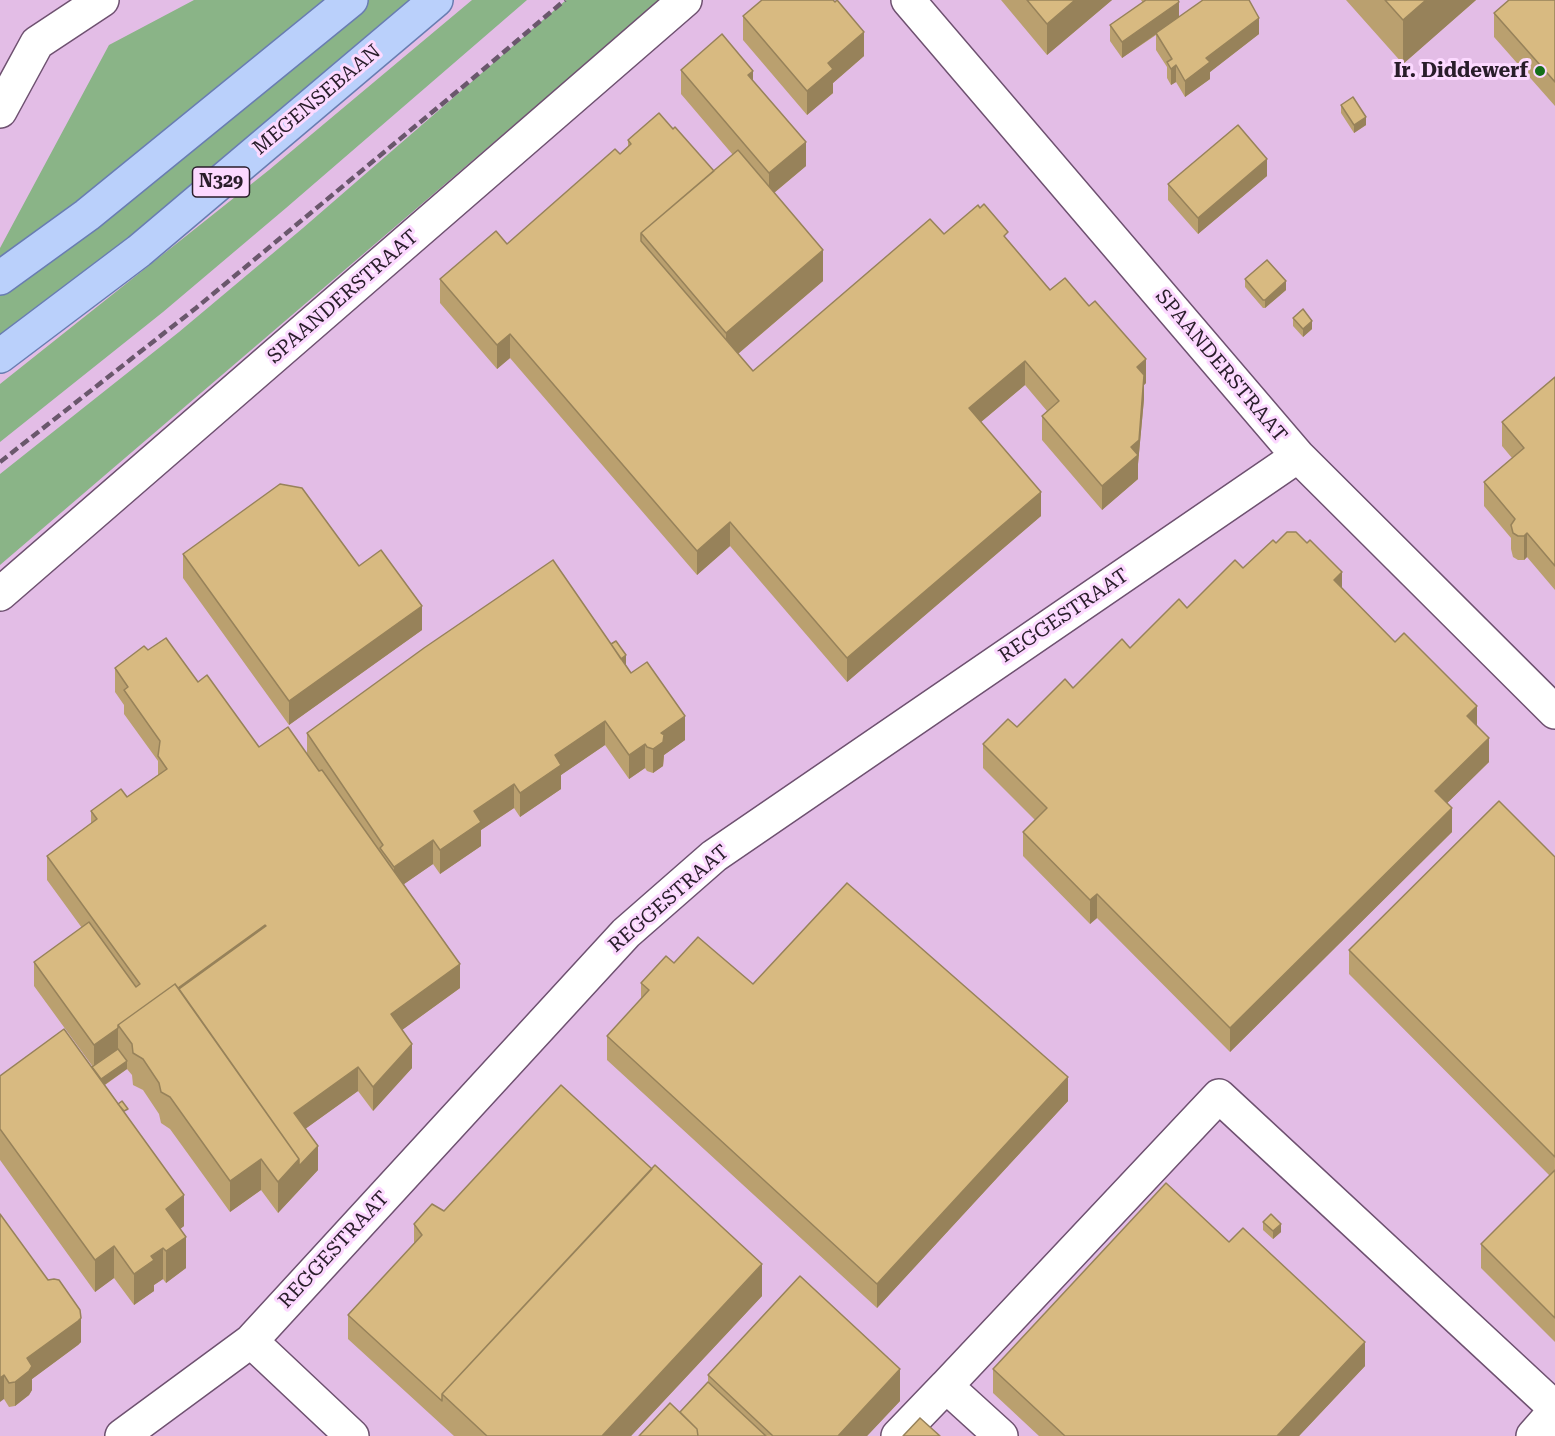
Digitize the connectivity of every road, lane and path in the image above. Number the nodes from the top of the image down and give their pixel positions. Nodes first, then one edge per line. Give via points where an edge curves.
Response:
1 (102, 0) edge
2 (351, 0) edge
3 (436, 0) edge
4 (685, 0) edge
5 (908, 0) edge
6 (0, 111) edge
7 (0, 279) edge
8 (0, 356) edge
9 (1298, 456) junction
10 (0, 594) edge
11 (1555, 712) edge
12 (250, 1341) junction
13 (946, 1386) junction
14 (1555, 1410) edge
15 (122, 1436) edge
16 (352, 1436) edge
17 (898, 1436) edge
18 (1001, 1436) edge
19 (1533, 1436) edge

1 - 6 street via 37,43
2 - 7 main road via 87,215
3 - 8 main road, MEGENSEBAAN / N329 via 139,251
4 - 10 street, SPAANDERSTRAAT
5 - 9 street, SPAANDERSTRAAT
9 - 11 street, SPAANDERSTRAAT
9 - 12 street, REGGESTRAAT via 714,856 626,933
12 - 15 street, REGGESTRAAT
12 - 16 street
13 - 14 street via 1219,1096
13 - 17 street
13 - 18 street
14 - 19 street

